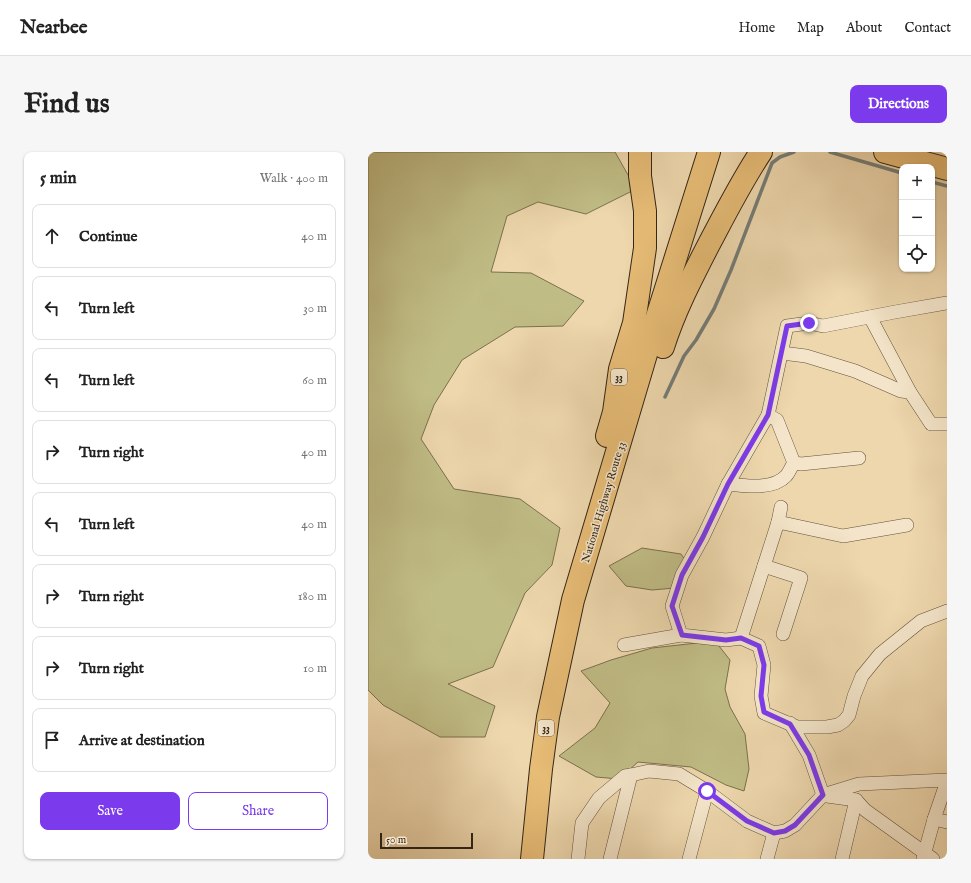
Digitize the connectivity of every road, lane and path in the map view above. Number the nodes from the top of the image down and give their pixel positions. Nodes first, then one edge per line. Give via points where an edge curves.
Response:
1 (640, 152) edge
2 (709, 152) edge
3 (761, 152) edge
4 (885, 152) edge
5 (947, 169) edge
6 (947, 304) edge
7 (870, 316) junction
8 (782, 353) junction
9 (910, 392) junction
10 (768, 415) junction
11 (947, 424) edge
12 (624, 431) junction
13 (859, 458) dead end
14 (794, 463) junction
15 (728, 484) junction
16 (781, 507) dead end
17 (778, 522) junction
18 (907, 525) dead end
19 (764, 566) junction
20 (573, 600) junction
21 (947, 611) edge
22 (783, 634) dead end
23 (682, 635) junction
24 (741, 638) junction
25 (624, 645) dead end
26 (790, 724) junction
27 (631, 775) junction
28 (947, 780) edge
29 (707, 791) junction
30 (823, 795) junction
31 (856, 800) junction
32 (941, 821) edge
33 (774, 833) junction
34 (927, 857) edge
35 (532, 859) edge
36 (578, 859) edge
37 (610, 859) edge
38 (688, 859) edge
39 (767, 859) edge
40 (842, 859) edge

1 - 20 highway, 33 via 645,248 634,323 620,369 614,412 583,528
2 - 12 highway, National Highway Route 33 / 33
3 - 12 highway, 33 via 745,177 691,280 670,324 649,387
4 - 5 highway
6 - 7 street
7 - 8 street via 823,326 809,323 787,326
7 - 9 street
8 - 9 street via 806,356
8 - 10 street
9 - 11 street via 931,424
10 - 14 street via 777,420
10 - 15 street
12 - 20 highway, National Highway Route 33 / 33
13 - 14 street
14 - 15 street via 785,477 773,484
15 - 23 street via 682,575 672,606
16 - 17 street
17 - 18 street via 843,536
17 - 19 street
19 - 22 street via 801,578
19 - 24 street
20 - 35 highway, National Highway Route 33 / 33 via 548,717
21 - 26 street via 921,621 880,654 862,676 849,715 844,721 827,727 797,727
23 - 24 street via 726,640
23 - 25 street
24 - 26 street via 759,646 764,665 761,696 764,712
26 - 30 street via 809,755
27 - 29 street via 649,771 679,774
27 - 36 street via 625,776 599,798 582,823
27 - 37 street
28 - 30 street via 859,784
28 - 32 street
29 - 33 street via 747,821
29 - 38 street
30 - 31 street
30 - 33 street via 795,825 785,831
31 - 34 street via 865,810
31 - 40 street
32 - 34 street
33 - 39 street

